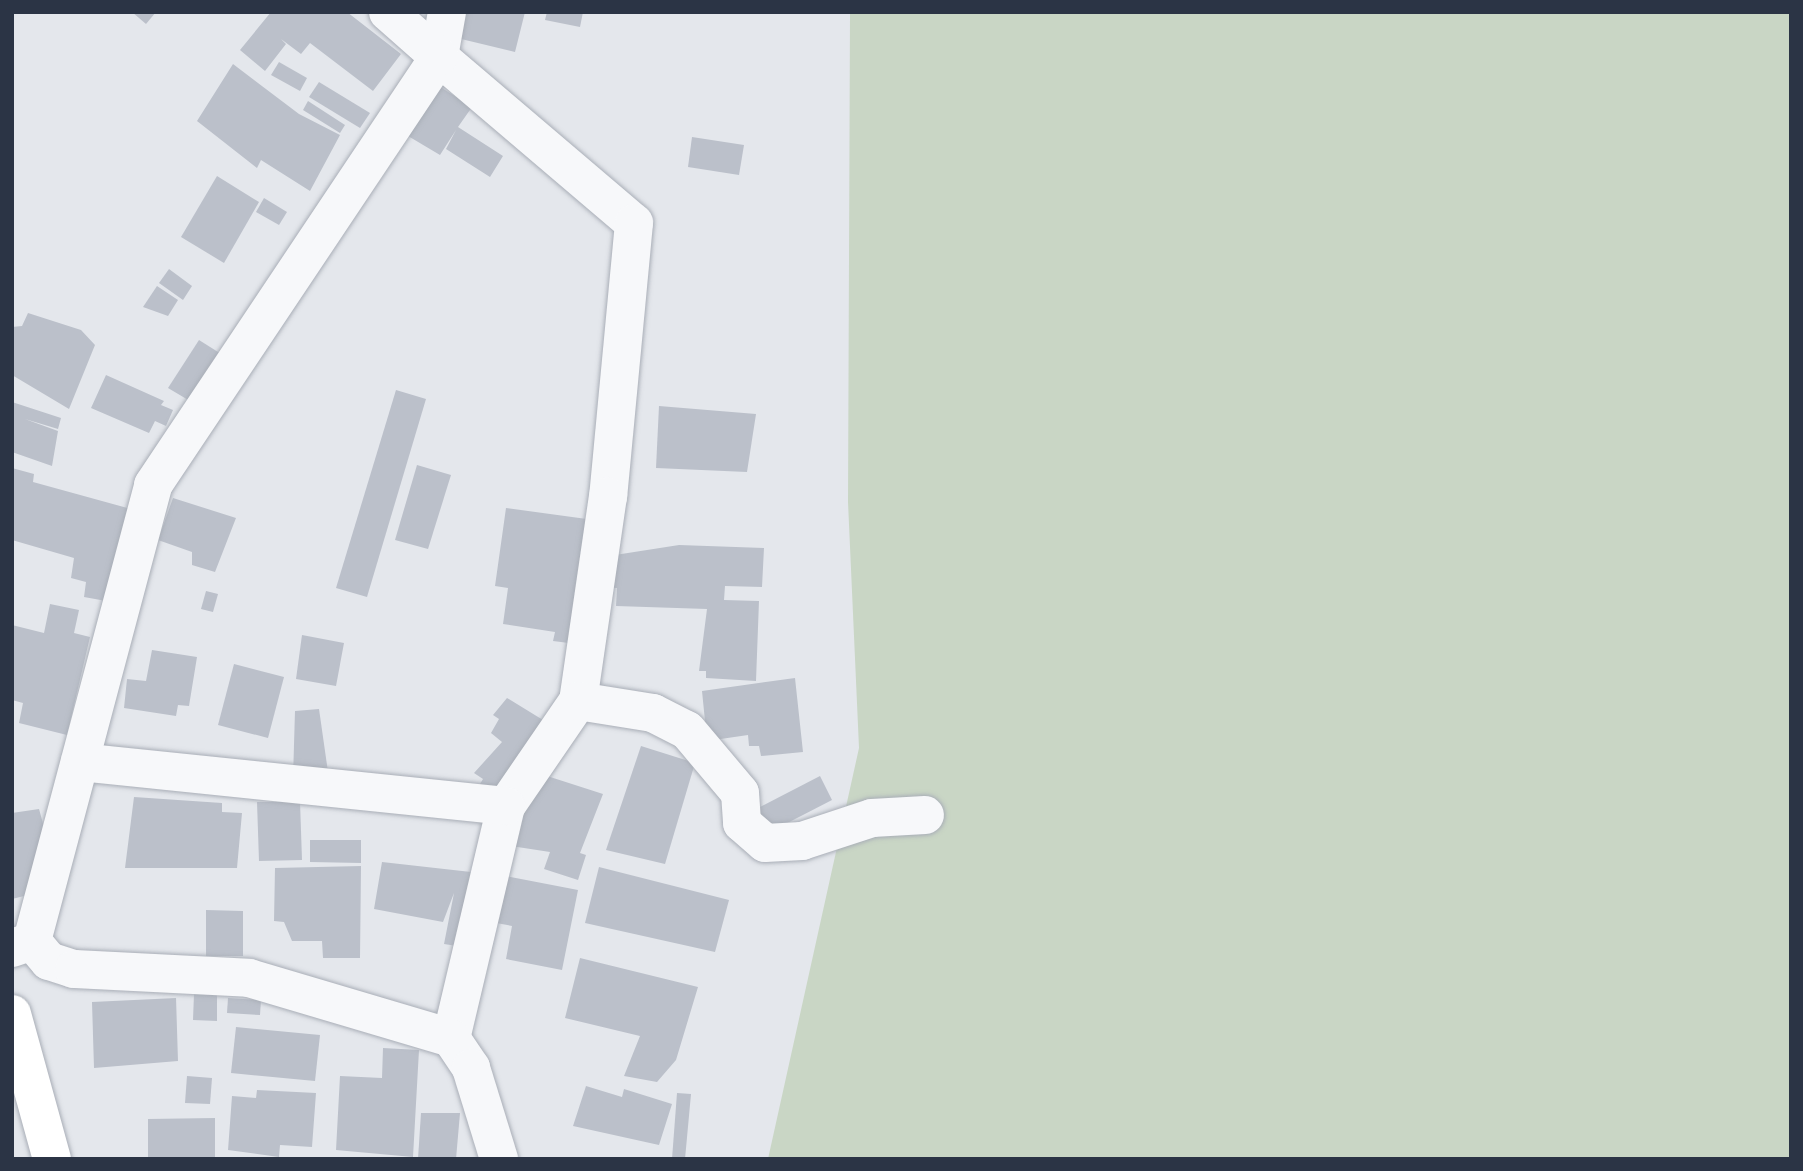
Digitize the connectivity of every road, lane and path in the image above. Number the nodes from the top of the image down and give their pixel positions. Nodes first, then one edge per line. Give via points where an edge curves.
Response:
1 (388, 12) edge
2 (447, 12) edge
3 (439, 57) junction
4 (578, 701) junction
5 (80, 762) junction
6 (506, 806) junction
7 (925, 815) dead end
8 (22, 944) edge
9 (12, 1014) edge
10 (451, 1038) junction
11 (52, 1159) edge
12 (499, 1159) edge

1 - 3 street
2 - 3 street
3 - 4 street via 634,223 608,496
3 - 5 street via 153,485
4 - 6 street
4 - 7 street via 653,713 687,730 740,793 742,823 765,843 802,841 872,818
5 - 6 street
5 - 8 street
6 - 10 street
8 - 10 street via 49,961 74,969 249,978
9 - 11 main road
10 - 12 street via 471,1068

